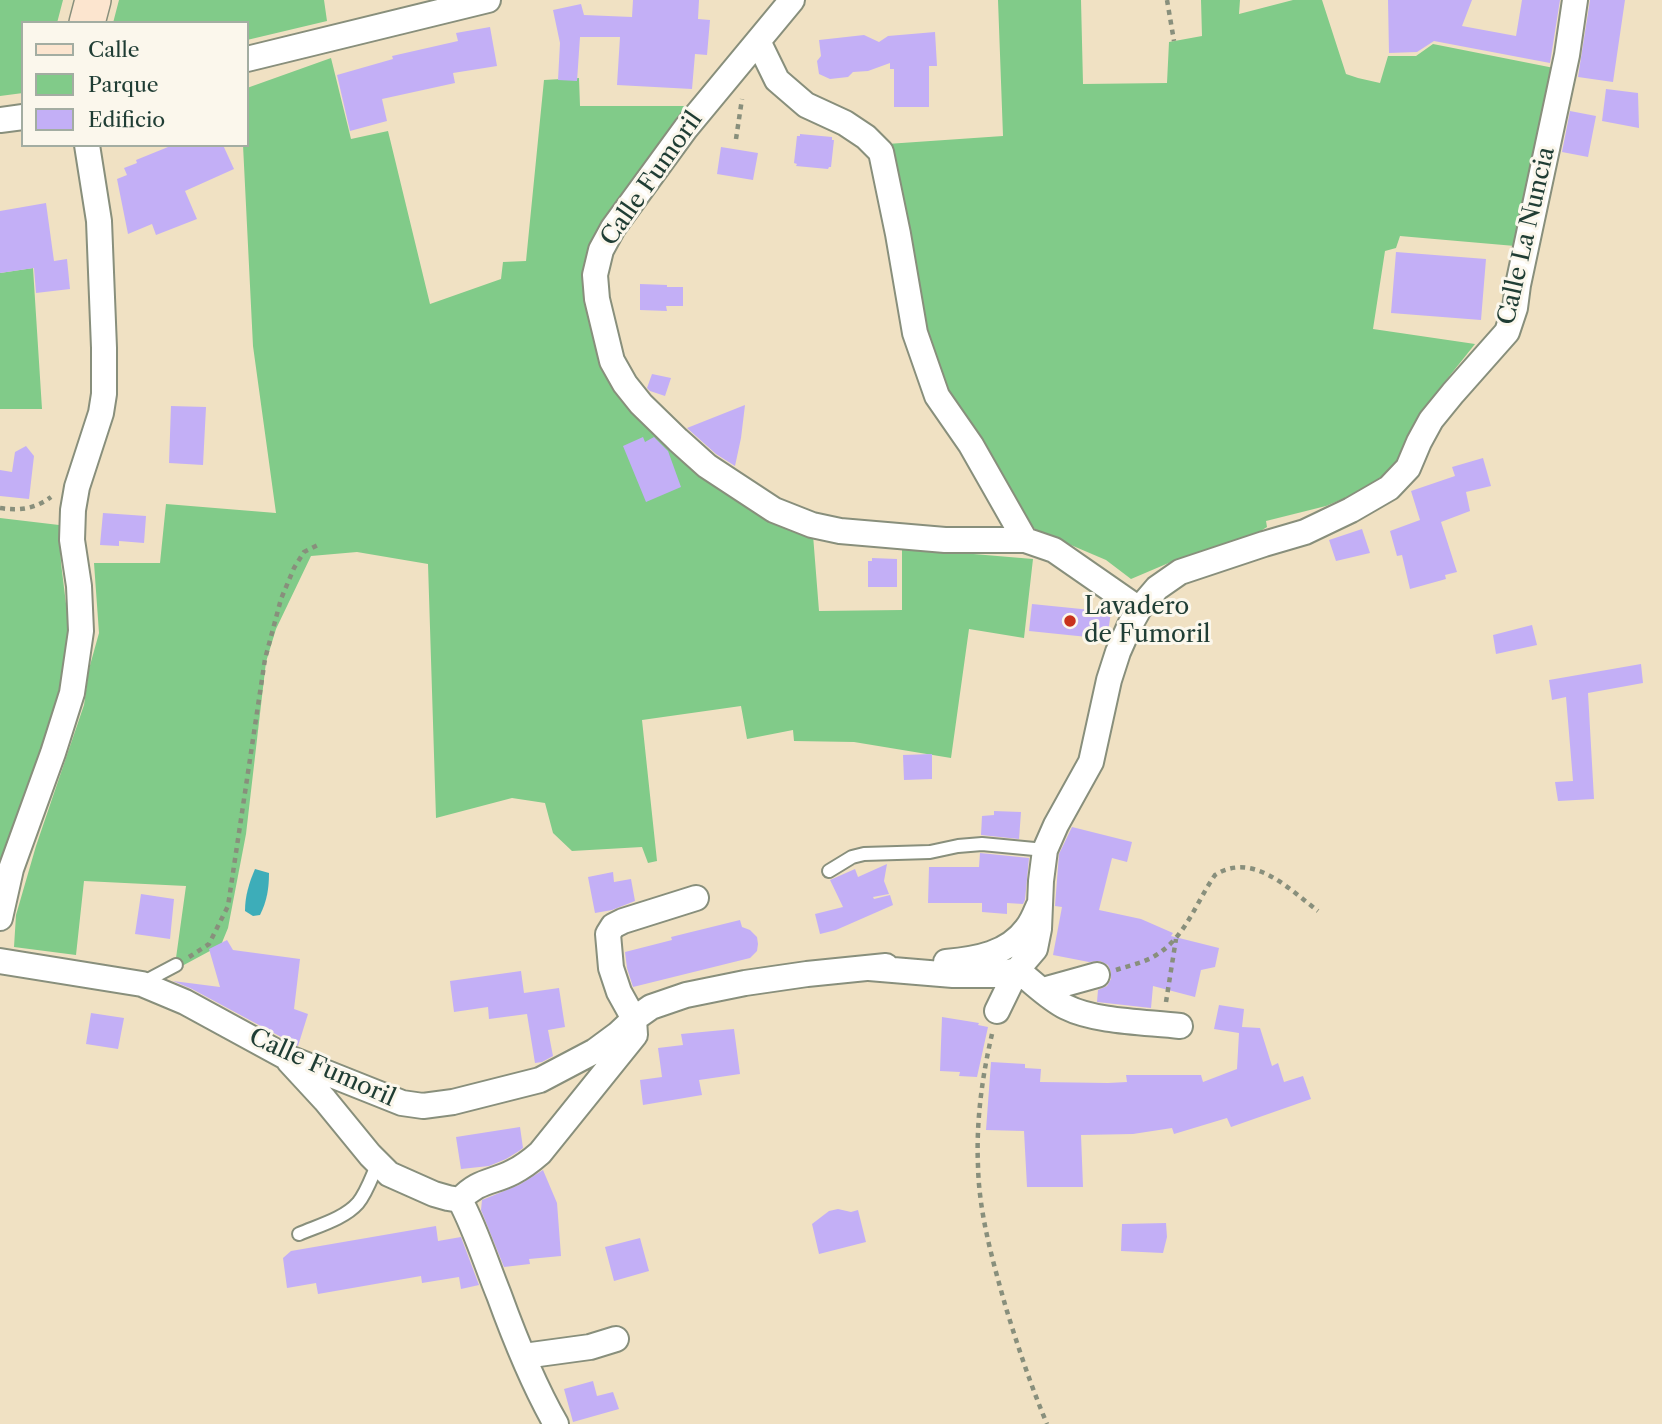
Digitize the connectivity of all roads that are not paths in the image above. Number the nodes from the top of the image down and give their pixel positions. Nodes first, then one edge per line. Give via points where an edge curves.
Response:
1 (93, 0) edge
2 (488, 0) edge
3 (792, 0) edge
4 (1576, 0) edge
5 (385, 12) edge
6 (88, 21) edge
7 (758, 41) junction
8 (248, 58) edge
9 (21, 117) edge
10 (0, 120) edge
11 (86, 147) edge
12 (1025, 540) junction
13 (1139, 609) junction
14 (1045, 850) junction
15 (829, 871) dead end
16 (696, 898) dead end
17 (1040, 904) junction
18 (0, 918) edge
19 (0, 961) edge
20 (176, 965) road end
21 (869, 968) junction
22 (1017, 970) junction
23 (1097, 975) road end
24 (142, 984) junction
25 (1043, 990) junction
26 (997, 1012) road end
27 (634, 1019) junction
28 (1171, 1025) road end
29 (284, 1056) junction
30 (378, 1163) junction
31 (460, 1200) junction
32 (299, 1234) dead end
33 (616, 1339) dead end
34 (524, 1356) junction
35 (556, 1424) edge

1 - 6 main road
2 - 5 street
3 - 7 street, Calle Fumoril
4 - 13 street, Calle La Nuncia via 1507,332 1431,421 1408,468 1389,488 1305,532 1180,572 1157,588
5 - 8 street
7 - 12 street via 777,80 806,105 845,123 881,152 915,333 937,396
7 - 12 street, Calle Fumoril via 685,128 601,250 595,275 597,299 612,361 641,404 677,440 707,466 774,510 812,526 840,531 945,540
9 - 10 street
11 - 18 street via 99,221 104,382 101,413 73,510 81,631 72,693 11,869
12 - 13 street, Calle Fumoril via 1054,551
13 - 14 street, Calle Fumoril via 1109,680 1091,762
14 - 15 lane via 982,844 930,852 864,854
14 - 17 street, Calle Fumoril
16 - 27 street via 623,921 608,934 611,968
17 - 21 street, Calle Fumoril via 1027,928 993,954
17 - 22 street, Calle Fumoril via 1035,949
19 - 24 street, Calle Fumoril
20 - 24 lane
21 - 22 street, Calle Fumoril via 953,975
21 - 27 street, Calle Fumoril via 782,977 686,995 651,1007
22 - 25 street
22 - 26 street, Calle Fumoril
23 - 25 street
24 - 29 street, Calle Fumoril
25 - 28 street via 1081,1013
27 - 29 street, Calle Fumoril via 595,1051 540,1080 423,1106 395,1101
27 - 31 street via 635,1035 540,1153 511,1173 477,1185
29 - 30 street
30 - 31 street via 388,1174
30 - 32 lane via 365,1193 350,1210
31 - 34 street
33 - 34 street
34 - 35 street

